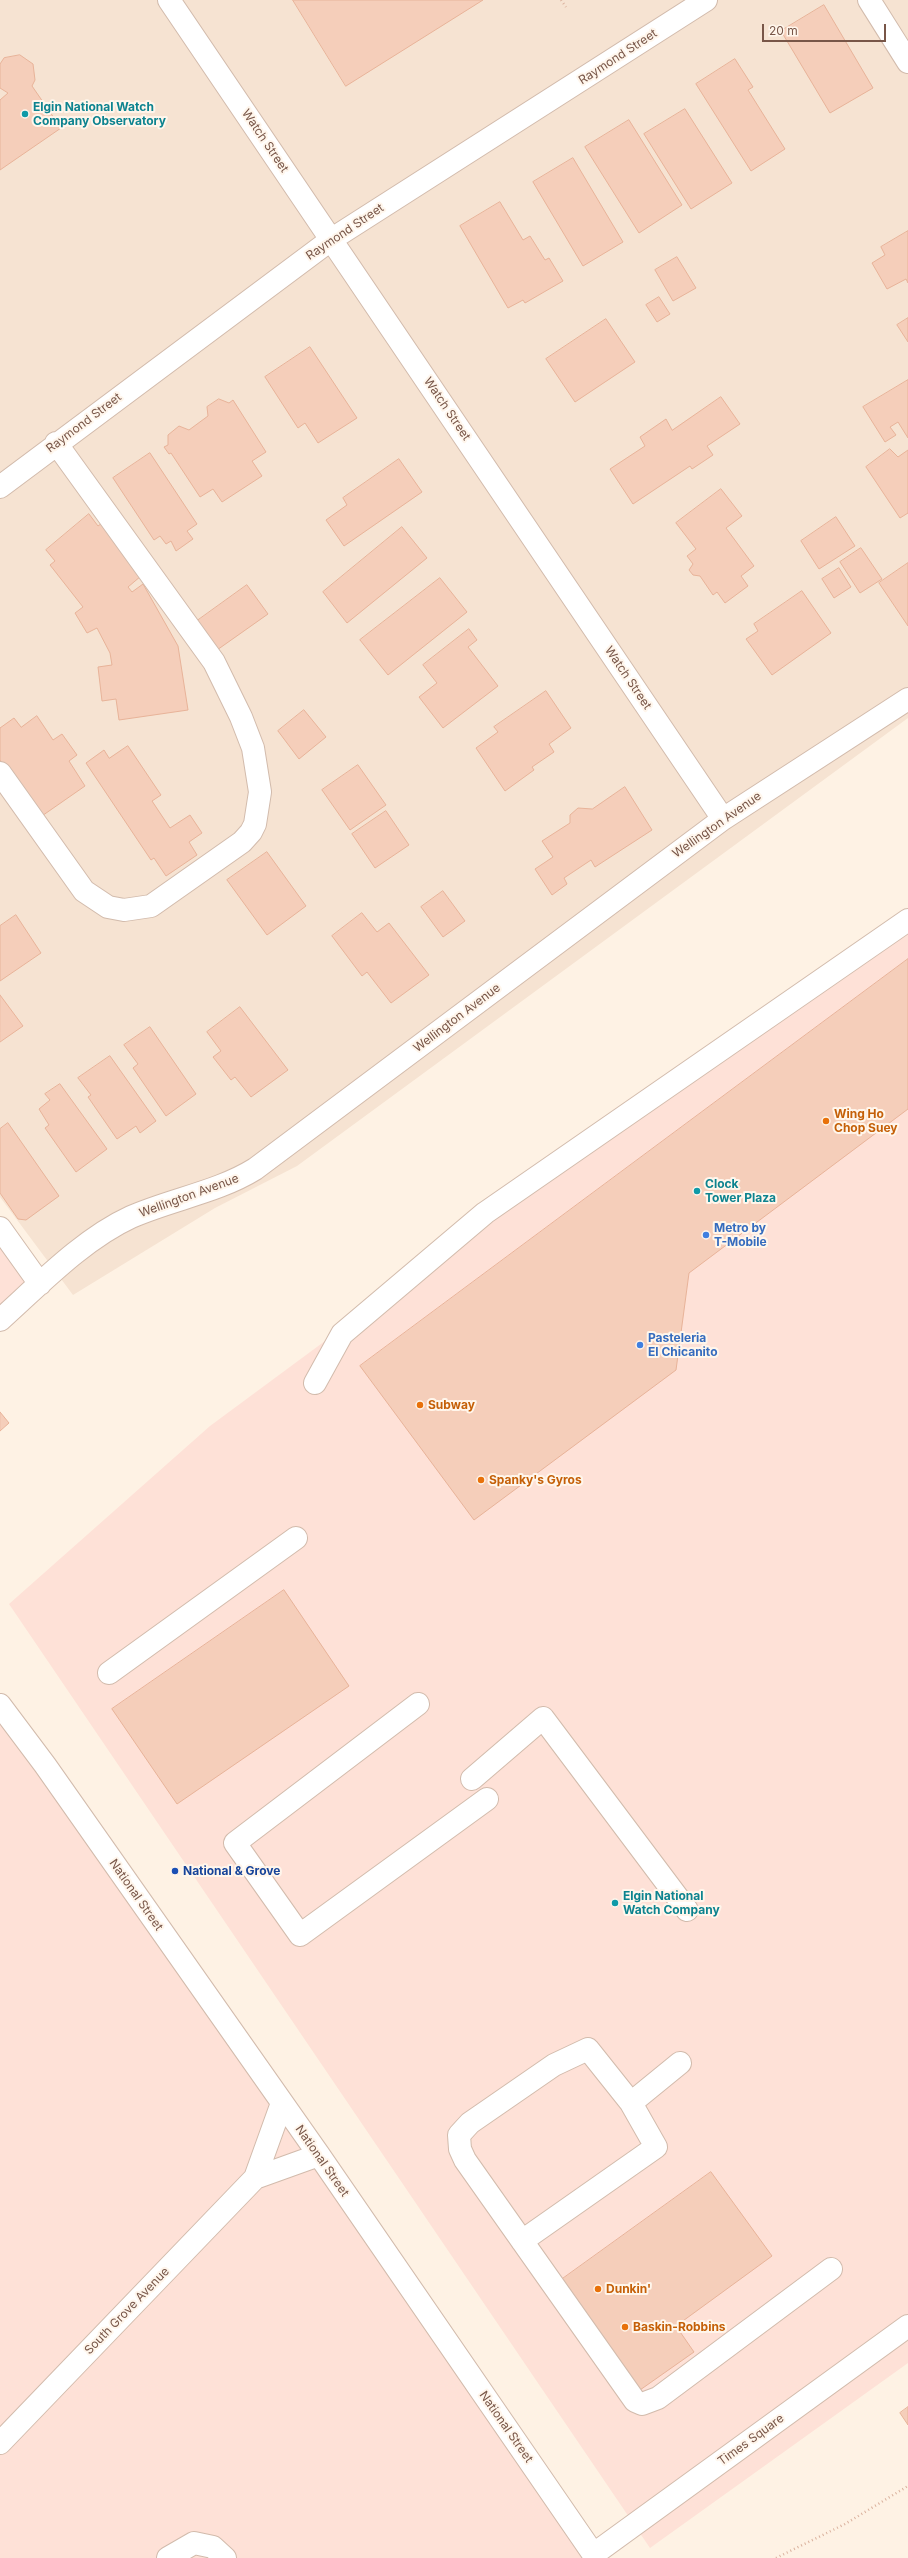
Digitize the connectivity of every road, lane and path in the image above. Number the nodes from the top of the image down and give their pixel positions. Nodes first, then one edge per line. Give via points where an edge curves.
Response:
1 (170, 0) edge
2 (561, 0) edge
3 (706, 0) edge
4 (869, 0) edge
5 (566, 7) dead end
6 (908, 62) edge
7 (332, 239) junction
8 (56, 443) junction
9 (0, 487) edge
10 (908, 699) edge
11 (0, 773) edge
12 (722, 819) junction
13 (908, 920) edge
14 (0, 1228) edge
15 (40, 1284) junction
16 (0, 1320) edge
17 (315, 1383) dead end
18 (296, 1538) dead end
19 (109, 1673) dead end
20 (418, 1704) dead end
21 (0, 1705) edge
22 (472, 1778) dead end
23 (487, 1799) dead end
24 (686, 1910) dead end
25 (680, 2063) dead end
26 (282, 2103) junction
27 (631, 2103) junction
28 (319, 2155) junction
29 (255, 2178) junction
30 (522, 2241) junction
31 (832, 2270) dead end
32 (908, 2326) edge
33 (0, 2443) edge
34 (908, 2486) edge
35 (595, 2556) edge
36 (168, 2558) edge
37 (225, 2558) edge
38 (776, 2558) edge

1 - 7 street, Watch Street
2 - 5 path
3 - 7 street, Raymond Street
4 - 6 street
7 - 8 street, Raymond Street
7 - 12 street, Watch Street
8 - 9 street, Raymond Street
8 - 11 street via 214,662 253,748 258,770 259,808 251,832 242,842 151,906 124,910 108,907 84,891
10 - 12 street, Wellington Avenue
12 - 15 street, Wellington Avenue via 256,1169 236,1180 130,1218 93,1241
13 - 17 street via 485,1213 342,1334
14 - 15 street
15 - 16 street, Wellington Avenue
18 - 19 street
20 - 23 street via 235,1843 300,1935
21 - 26 street, National Street via 45,1765
22 - 24 street via 543,1718
25 - 27 street
26 - 28 street, National Street
26 - 29 street, South Grove Avenue
27 - 30 street via 656,2147
27 - 30 street via 588,2049 554,2065 470,2123 460,2135 460,2149 465,2160
28 - 29 street, South Grove Avenue
28 - 35 street, National Street
29 - 33 street, South Grove Avenue
30 - 31 street via 635,2401 642,2404 658,2398
32 - 35 street, Times Square
34 - 38 path via 845,2524
36 - 37 street via 194,2543 213,2547

